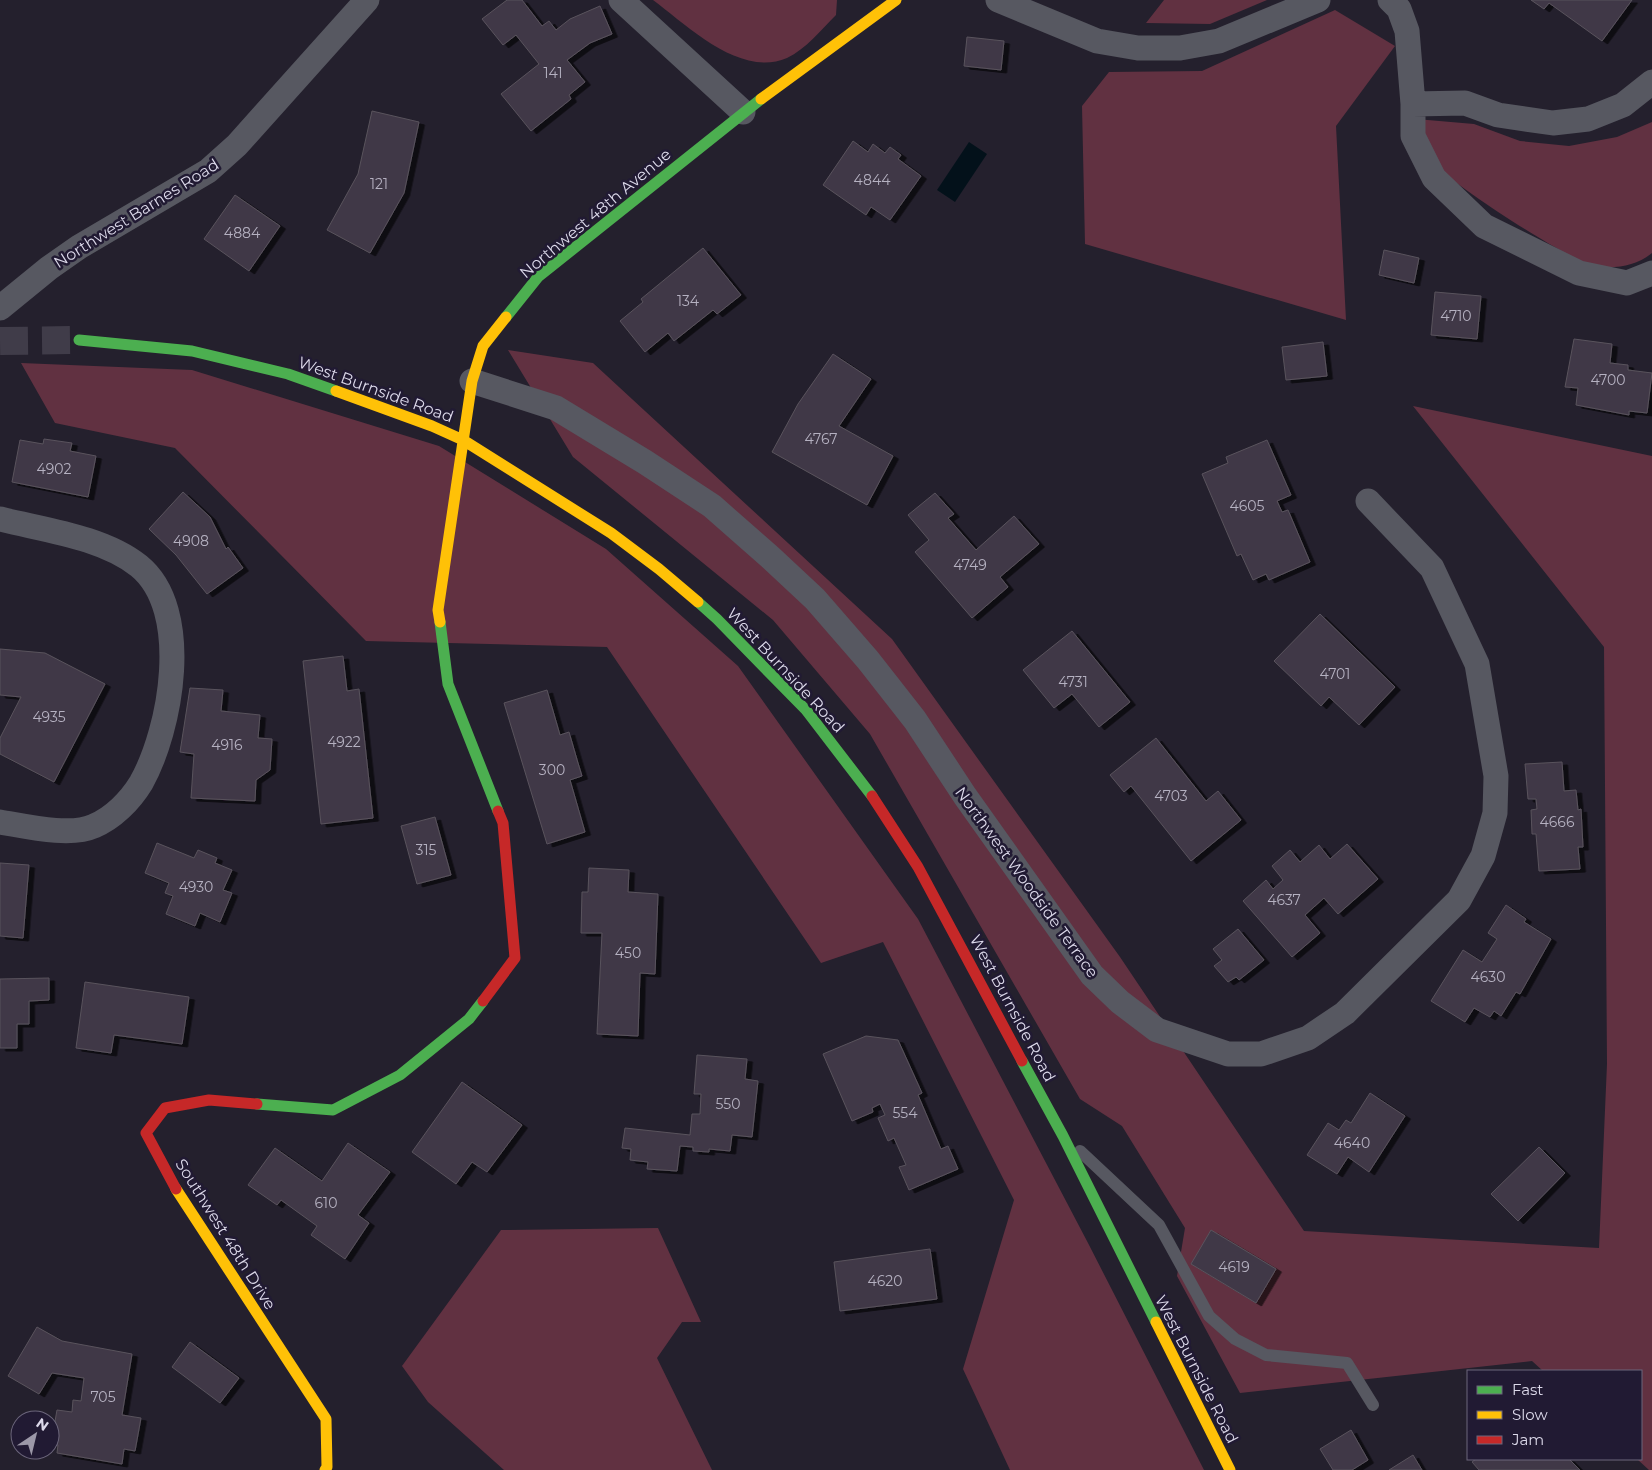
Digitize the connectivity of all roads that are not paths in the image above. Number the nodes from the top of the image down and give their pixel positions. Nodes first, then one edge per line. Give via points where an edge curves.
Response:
1 (367, 0) edge
2 (621, 0) edge
3 (896, 0) edge
4 (998, 0) edge
5 (1318, 0) edge
6 (1390, 0) edge
7 (1652, 82) edge
8 (1413, 104) junction
9 (743, 112) junction
10 (1652, 273) edge
11 (0, 308) edge
12 (79, 340) tunnel mouth
13 (472, 381) junction
14 (463, 440) junction
15 (1368, 501) dead end
16 (0, 519) edge
17 (0, 822) edge
18 (1063, 1136) junction
19 (1373, 1405) dead end
20 (325, 1470) edge
21 (1230, 1470) edge

1 - 11 street, Northwest Barnes Road via 237,145 208,171 79,247
2 - 9 street
3 - 9 street
4 - 5 street via 1097,41 1138,48 1180,48 1219,41
6 - 8 street via 1399,8 1407,31
7 - 8 street via 1623,106 1588,119 1553,123 1498,115 1465,103
8 - 10 street via 1413,136 1434,178 1484,226 1580,273 1627,283
9 - 13 street, Northwest 48th Avenue via 538,277 483,346
12 - 14 street, West Burnside Road via 192,351 288,374 409,416
13 - 14 street, Northwest 48th Avenue
13 - 15 street, Northwest Woodside Terrace via 556,408 712,506 770,557 815,599 915,720 1092,976 1157,1030 1228,1054 1261,1054 1308,1038 1345,1013 1458,900 1484,856 1495,813 1496,776 1477,664 1432,568
14 - 18 street, West Burnside Road via 611,533 659,570 717,619 806,710 880,807 918,867
14 - 20 street, Southwest 48th Drive via 438,610 448,684 503,823 515,958 469,1019 400,1075 333,1110 209,1100 165,1108 146,1133 184,1204 326,1419
16 - 17 street via 101,544 123,555 156,584 167,610 172,636 168,703 154,752 141,783 129,800 92,827 69,830
18 - 19 lane via 1159,1225 1210,1316 1228,1333 1266,1355 1347,1364
18 - 21 street, West Burnside Road

